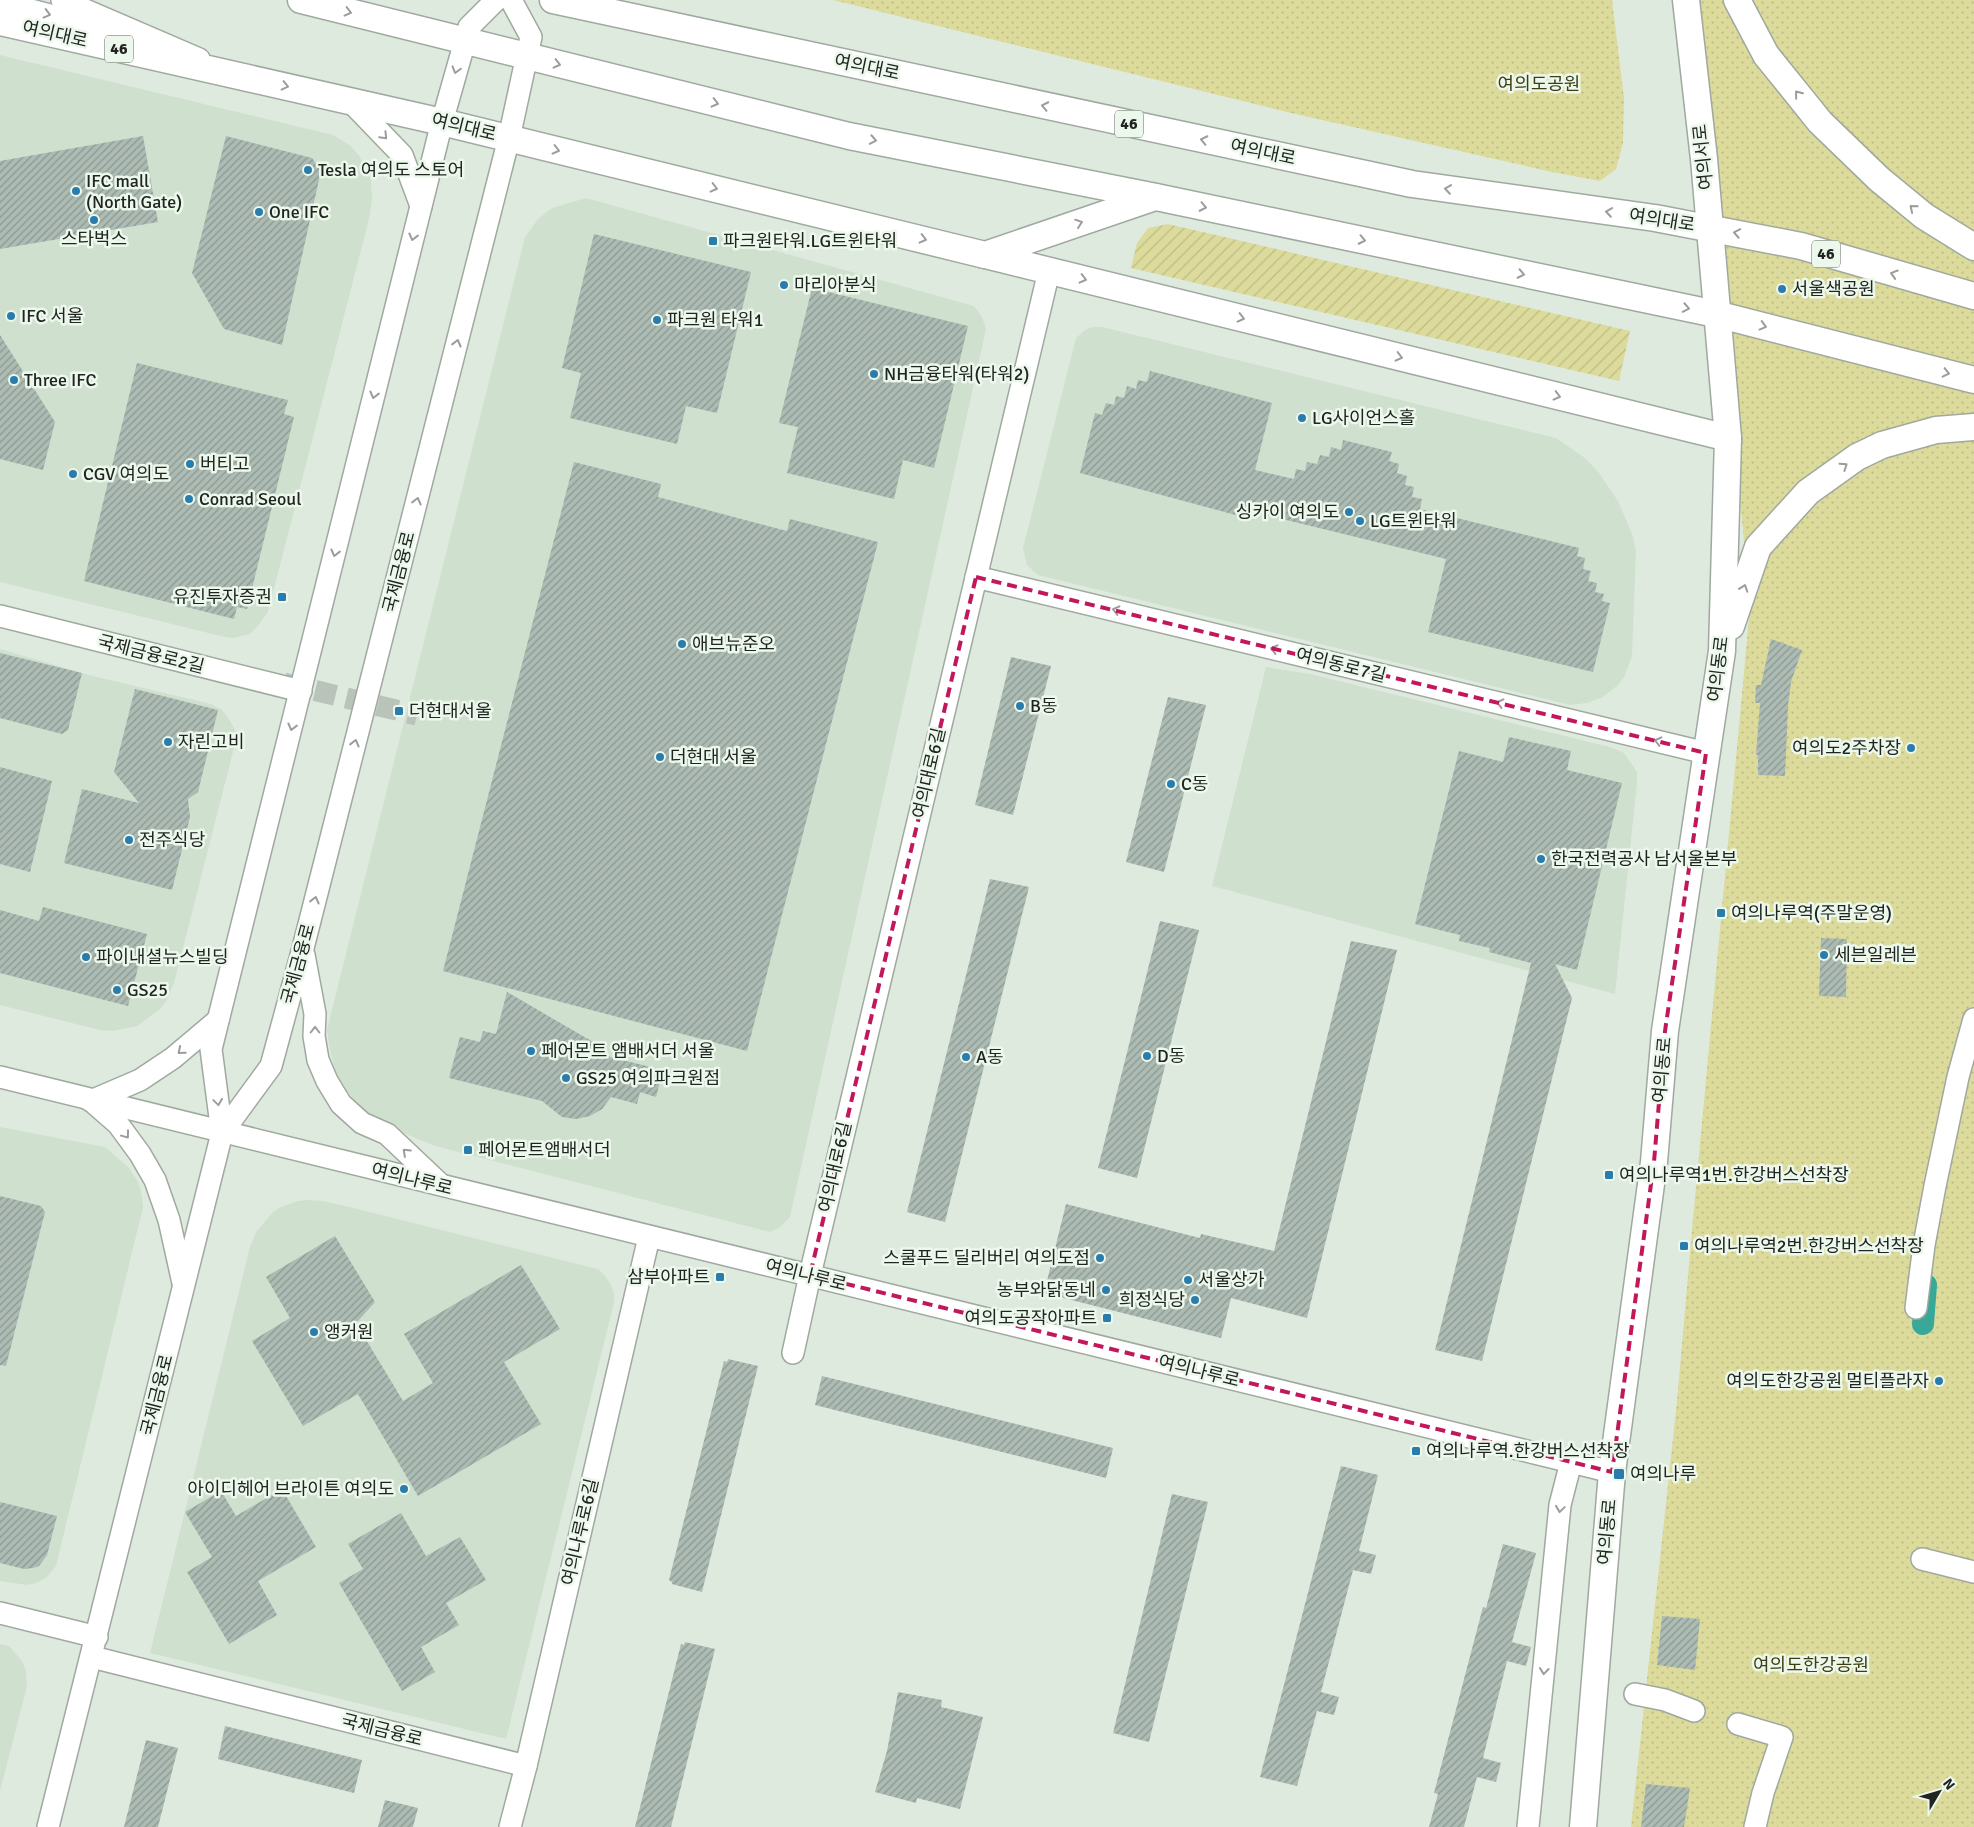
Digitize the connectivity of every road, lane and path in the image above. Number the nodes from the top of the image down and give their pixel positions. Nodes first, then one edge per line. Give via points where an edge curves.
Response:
1 (62, 0) edge
2 (301, 0) edge
3 (496, 0) edge
4 (512, 0) edge
5 (553, 0) edge
6 (1686, 0) edge
7 (1737, 0) edge
8 (0, 2) edge
9 (0, 22) edge
10 (464, 41) junction
11 (526, 57) junction
12 (238, 75) junction
13 (350, 101) junction
14 (442, 122) junction
15 (509, 138) junction
16 (1156, 196) junction
17 (421, 206) junction
18 (1709, 228) junction
19 (1964, 242) edge
20 (985, 254) junction
21 (1049, 270) junction
22 (1974, 296) edge
23 (1716, 314) junction
24 (1974, 380) edge
25 (1974, 427) edge
26 (1728, 438) junction
27 (976, 576) junction
28 (0, 616) edge
29 (1722, 651) junction
30 (301, 691) junction
31 (1706, 753) junction
32 (303, 948) junction
33 (1974, 1019) edge
34 (218, 1020) junction
35 (0, 1077) edge
36 (91, 1101) junction
37 (222, 1133) junction
38 (442, 1186) junction
39 (649, 1237) junction
40 (810, 1275) junction
41 (184, 1287) junction
42 (1916, 1308) dead end
43 (793, 1353) dead end
44 (1571, 1462) junction
45 (1612, 1472) junction
46 (1922, 1559) dead end
47 (1974, 1572) edge
48 (0, 1613) edge
49 (94, 1647) junction
50 (1636, 1694) dead end
51 (1694, 1712) dead end
52 (1738, 1724) dead end
53 (526, 1766) junction
54 (48, 1827) edge
55 (510, 1827) edge
56 (1528, 1827) edge
57 (1583, 1827) edge
58 (1755, 1827) edge

1 - 12 street
2 -> 10 main road
3 - 10 street, 국제금융로 via 469,27
4 - 11 street, 국제금융로 via 531,37
18 -> 5 main road, 여의대로 / 46 via 1412,184
6 - 18 main road, 여의서로
19 -> 7 main road via 1924,216 1879,179 1820,122 1766,55
8 -> 12 street via 73,21
9 - 12 main road, 여의대로 / 46
10 - 11 main road
10 -> 14 street, 국제금융로
11 - 15 street, 국제금융로
11 -> 16 main road via 849,136
12 -> 13 main road, 여의대로 / 46
13 - 14 main road, 여의대로 / 46
13 -> 17 street via 402,156
14 - 15 main road, 여의대로 / 46
14 - 17 street, 국제금융로
15 -> 20 main road, 여의대로 / 46
32 -> 15 street, 국제금융로
20 -> 16 main road
16 -> 23 main road
17 -> 30 street, 국제금융로
22 -> 18 main road, 여의대로 / 46 via 1801,246
18 - 23 main road, 여의서로
20 - 21 main road, 여의대로
21 -> 26 main road, 여의대로
21 - 27 street, 여의대로6길
23 -> 24 main road
23 - 26 main road, 여의동로
29 -> 25 main road via 1758,547 1808,492 1882,444 1924,433
26 - 29 main road, 여의동로
31 -> 27 street, 여의동로7길
27 - 40 street, 여의대로6길
28 - 30 street, 국제금융로2길
29 - 31 main road, 여의동로
30 -> 34 street, 국제금융로
31 - 45 main road, 여의동로 via 1665,1031 1654,1162
32 - 37 street, 국제금융로 via 271,1066
38 -> 32 street via 387,1134 362,1124 341,1104 327,1081 318,1060 315,1014
33 - 42 street via 1935,1186
34 -> 36 street via 173,1058 140,1080
34 -> 37 street, 국제금융로 via 211,1049
35 - 36 street, 여의나루로
36 - 37 street, 여의나루로
36 -> 41 street via 118,1124 155,1180 169,1220
37 - 38 street, 여의나루로
37 - 41 street, 국제금융로
38 - 39 street, 여의나루로
39 - 40 street, 여의나루로
39 - 53 street, 여의나루로6길
40 - 43 street, 여의대로6길
40 - 44 street, 여의나루로
41 - 49 street, 국제금융로
44 - 45 street, 여의나루로
44 -> 56 street via 1560,1505
45 - 57 main road, 여의동로
46 - 47 street
48 - 49 street
49 - 53 street, 국제금융로
49 - 54 street, 국제금융로
50 - 51 street via 1665,1700
52 - 58 street via 1782,1737 1762,1793
53 - 55 street, 여의나루로6길

